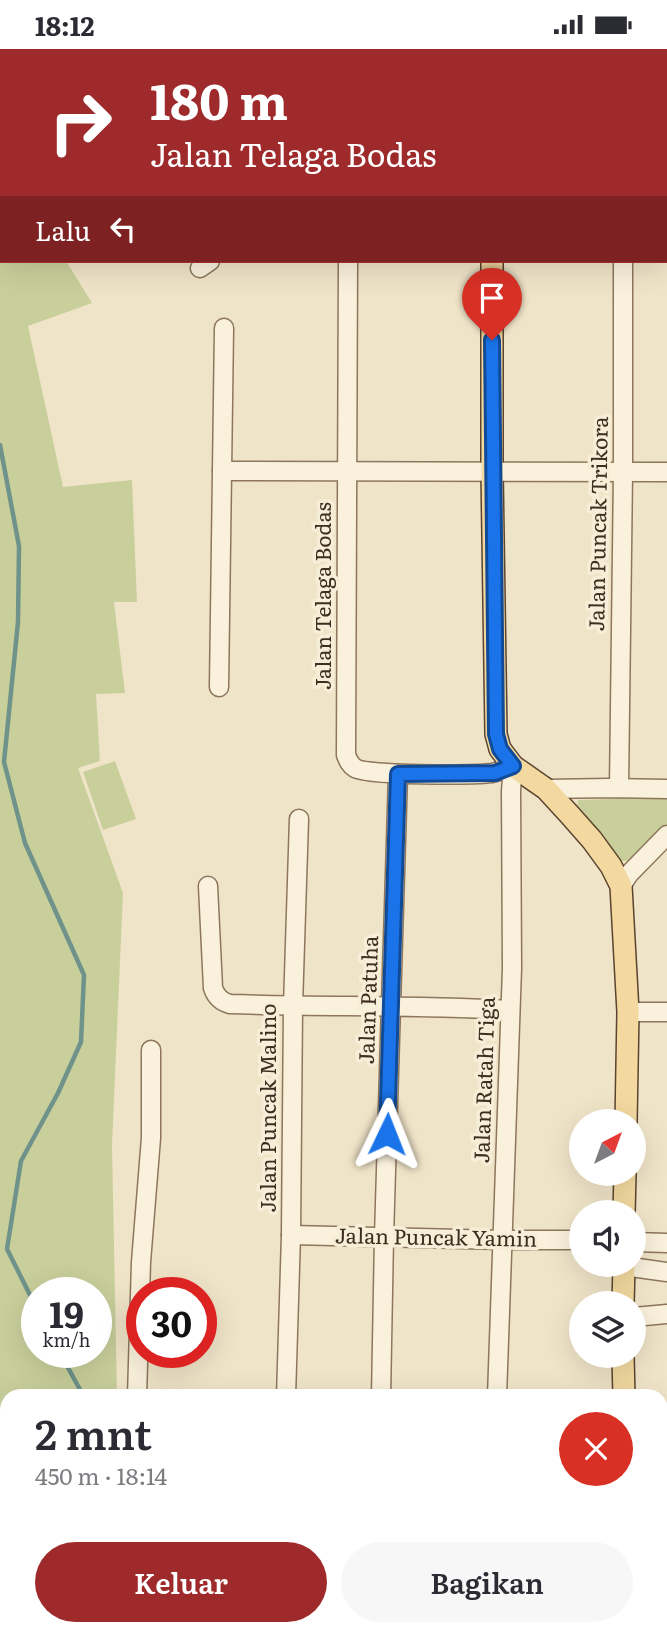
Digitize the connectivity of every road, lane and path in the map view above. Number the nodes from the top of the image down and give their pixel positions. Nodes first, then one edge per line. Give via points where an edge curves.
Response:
1 (348, 263) edge
2 (492, 263) edge
3 (623, 263) edge
4 (224, 328) dead end
5 (222, 471) junction
6 (492, 471) junction
7 (347, 472) junction
8 (623, 472) junction
9 (667, 472) edge
10 (219, 687) dead end
11 (513, 766) junction
12 (398, 774) junction
13 (619, 788) junction
14 (545, 789) junction
15 (667, 789) edge
16 (299, 819) dead end
17 (667, 835) edge
18 (208, 886) dead end
19 (621, 886) junction
20 (292, 1006) junction
21 (392, 1006) junction
22 (510, 1010) junction
23 (628, 1012) junction
24 (667, 1012) edge
25 (151, 1050) dead end
26 (626, 1109) edge
27 (291, 1235) junction
28 (384, 1237) junction
29 (503, 1240) junction
30 (569, 1240) edge
31 (646, 1242) edge
32 (667, 1243) edge
33 (646, 1269) edge
34 (667, 1272) edge
35 (667, 1314) edge
36 (646, 1316) edge
37 (623, 1368) edge
38 (137, 1389) edge
39 (286, 1389) edge
40 (381, 1389) edge
41 (497, 1389) edge
42 (624, 1389) edge

1 - 7 street, Jalan Telaga Bodas
2 - 6 main road
3 - 8 street, Jalan Puncak Trikora
4 - 5 street
5 - 7 street
5 - 10 street
6 - 7 street
6 - 8 street
6 - 11 main road via 496,734 500,749
7 - 12 street, Jalan Telaga Bodas via 346,755 356,769
8 - 9 street
8 - 13 street, Jalan Puncak Trikora
11 - 12 street, Jalan Telaga Bodas via 495,773
11 - 14 main road
11 - 22 street, Jalan Ratah Tiga
12 - 21 street, Jalan Patuha
13 - 14 street
13 - 15 street
14 - 19 main road via 592,840
16 - 20 street, Jalan Puncak Malino
17 - 19 street
18 - 20 street via 215,993 230,1004
19 - 23 main road
20 - 21 street
20 - 27 street, Jalan Puncak Malino
21 - 22 street
21 - 28 street, Jalan Patuha
22 - 29 street, Jalan Ratah Tiga
23 - 24 street
23 - 26 main road
25 - 38 street via 151,1137
27 - 28 street, Jalan Puncak Yamin
27 - 39 street, Jalan Puncak Malino
28 - 29 street, Jalan Puncak Yamin
28 - 40 street, Jalan Patuha
29 - 30 street, Jalan Puncak Yamin
29 - 41 street, Jalan Ratah Tiga
31 - 32 street
33 - 34 street
35 - 36 street
37 - 42 main road

